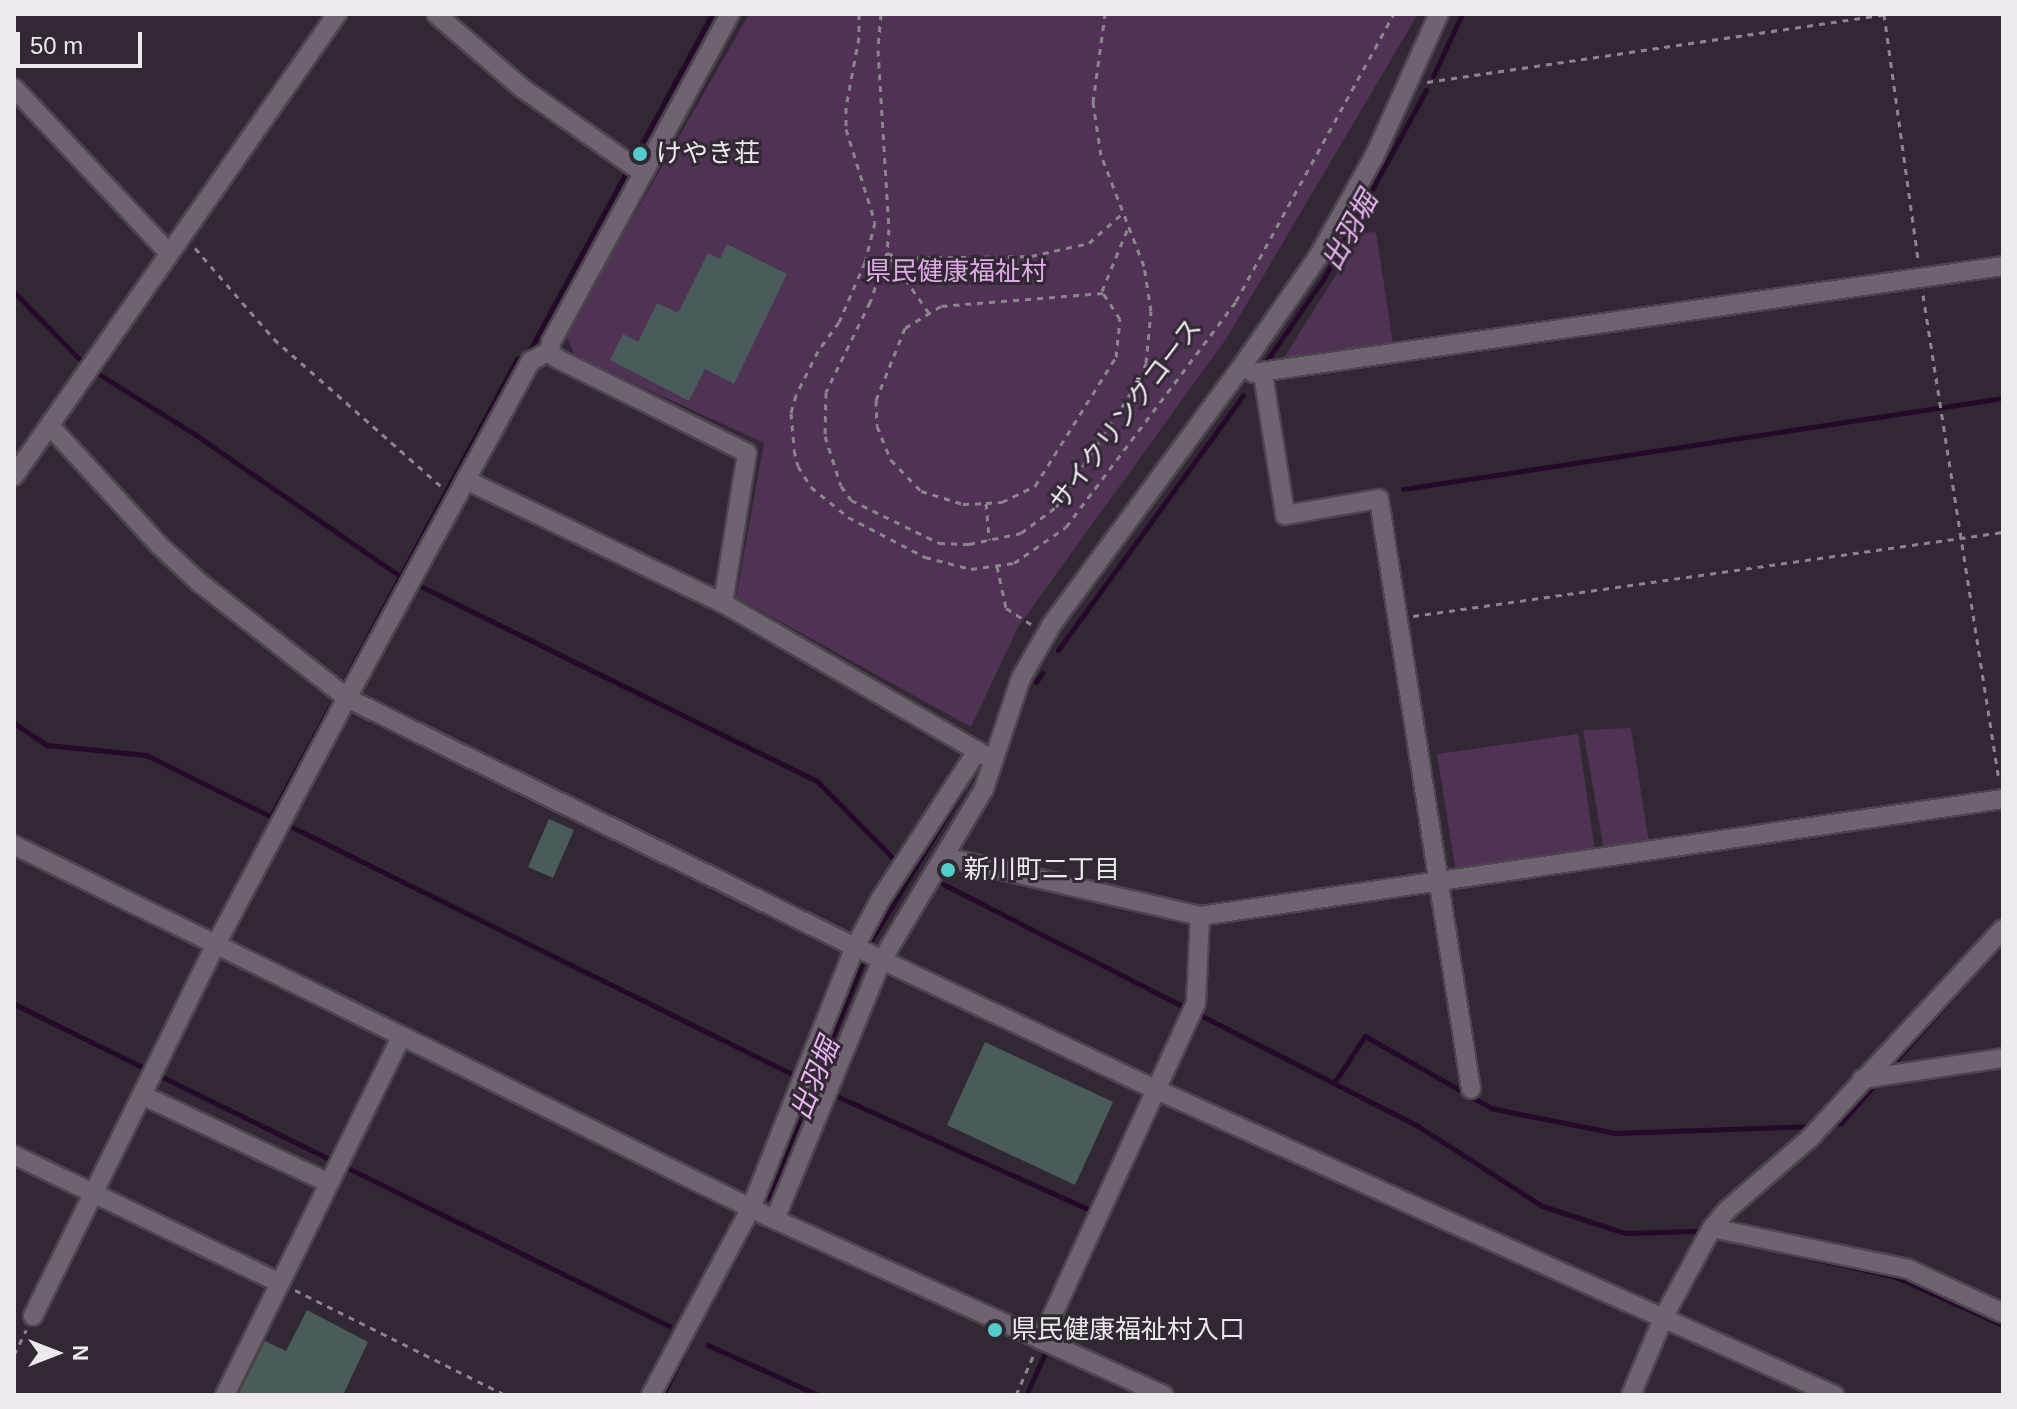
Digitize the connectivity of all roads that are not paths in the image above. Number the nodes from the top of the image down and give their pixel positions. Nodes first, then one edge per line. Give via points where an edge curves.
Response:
1 (436, 14) edge
2 (730, 14) edge
3 (1439, 14) edge
4 (331, 16) edge
5 (14, 88) edge
6 (643, 173) junction
7 (168, 252) junction
8 (2003, 266) edge
9 (550, 351) junction
10 (1238, 372) junction
11 (1263, 374) junction
12 (50, 426) junction
13 (14, 476) edge
14 (466, 480) junction
15 (723, 603) junction
16 (347, 698) junction
17 (985, 755) junction
18 (2003, 799) edge
19 (14, 845) edge
20 (945, 857) junction
21 (1441, 883) junction
22 (1200, 916) junction
23 (2003, 929) edge
24 (215, 946) junction
25 (855, 947) junction
26 (882, 960) junction
27 (402, 1036) junction
28 (2003, 1058) edge
29 (1862, 1079) junction
30 (1471, 1089) dead end
31 (1157, 1090) junction
32 (142, 1095) junction
33 (14, 1155) edge
34 (327, 1182) junction
35 (94, 1195) junction
36 (751, 1208) junction
37 (775, 1219) junction
38 (1712, 1228) junction
39 (278, 1282) junction
40 (2003, 1313) edge
41 (33, 1316) road end
42 (1664, 1316) junction
43 (1041, 1340) junction
44 (225, 1395) edge
45 (651, 1395) edge
46 (1163, 1395) edge
47 (1631, 1395) edge
48 (1834, 1395) edge

1 - 6 street via 522,88
2 - 6 street
3 - 10 street via 1374,157 1318,257
4 - 7 street
5 - 7 street
6 - 9 street
7 - 12 street
8 - 11 street
9 - 14 street via 531,361
9 - 15 street via 747,453
10 - 11 street
10 - 17 street via 1045,636
11 - 21 street via 1285,515 1379,499
12 - 13 street
12 - 16 street via 200,583
14 - 15 street
14 - 16 street
15 - 17 street
16 - 24 street
16 - 25 street
17 - 20 street via 976,808
17 - 25 street via 880,900
18 - 21 street
19 - 24 street
20 - 22 street
20 - 26 street
21 - 22 street
21 - 30 street
22 - 31 street via 1196,1003
23 - 29 street
24 - 27 street
24 - 32 street
25 - 26 street
25 - 36 street
26 - 31 street
26 - 37 street
27 - 34 street
27 - 36 street
28 - 29 street
29 - 38 street via 1810,1138
31 - 42 street
31 - 43 street
32 - 34 street
32 - 35 street
33 - 35 street
34 - 39 street
35 - 39 street
35 - 41 street
36 - 37 street
36 - 45 street
37 - 43 street
38 - 40 street via 1908,1269
38 - 42 street
39 - 44 street
42 - 47 street
42 - 48 street
43 - 46 street

